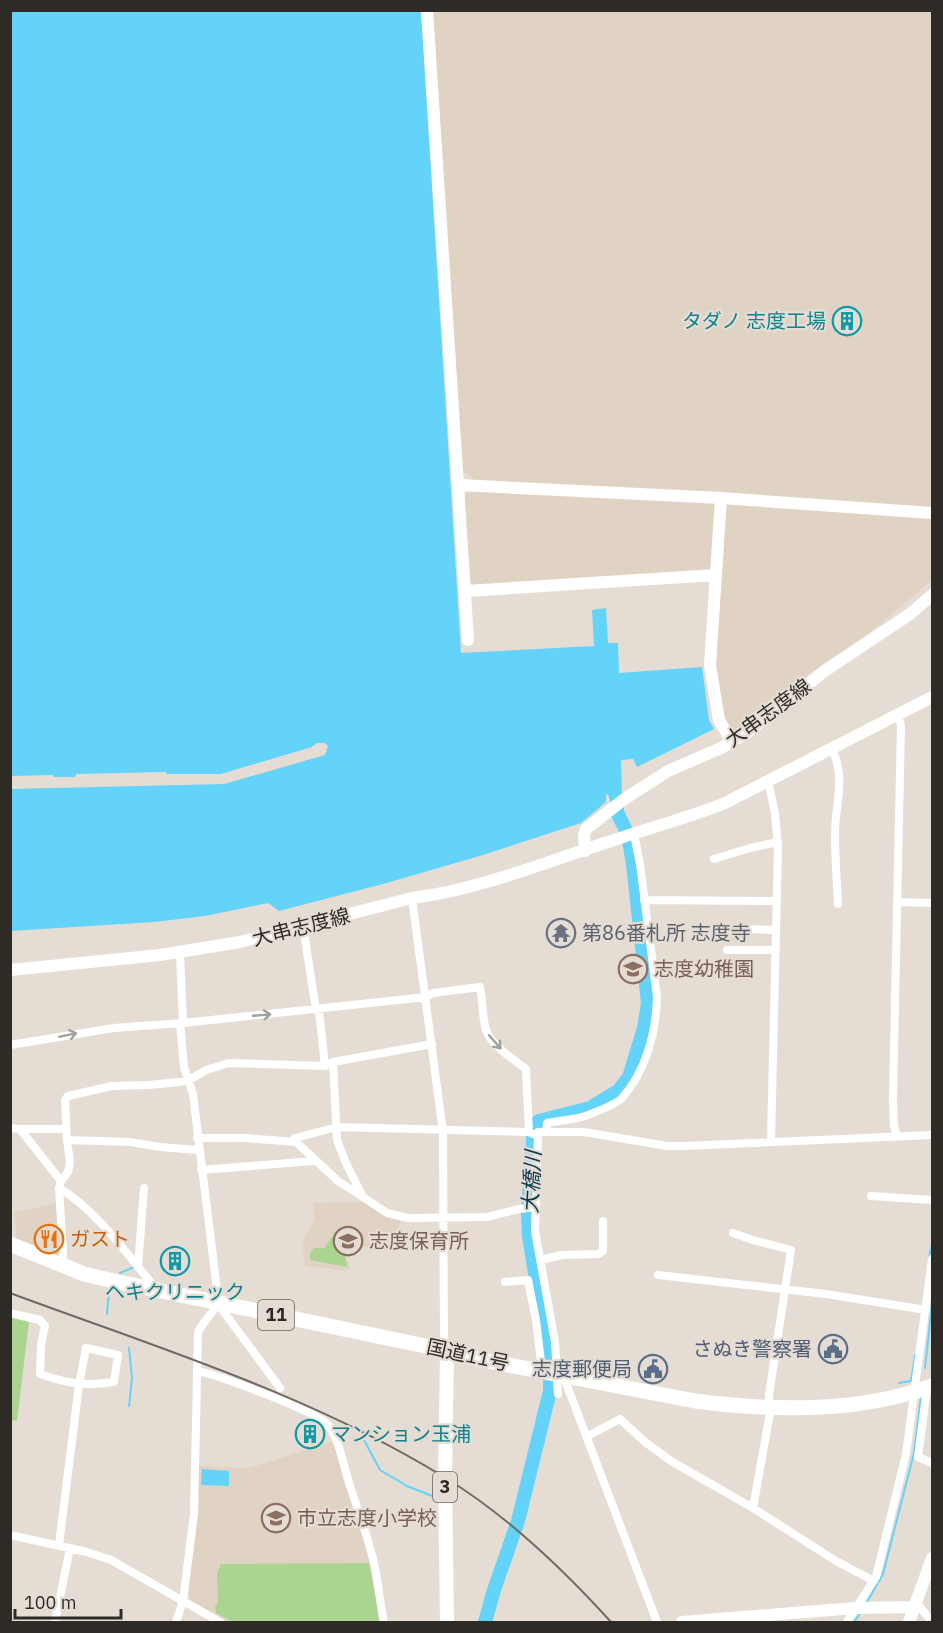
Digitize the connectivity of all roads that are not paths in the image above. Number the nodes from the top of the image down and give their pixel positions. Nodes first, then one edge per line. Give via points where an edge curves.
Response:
1 (427, 10) edge
2 (459, 485) junction
3 (721, 498) junction
4 (933, 513) edge
5 (716, 575) junction
6 (466, 591) junction
7 (933, 595) edge
8 (468, 640) dead end
9 (933, 697) edge
10 (897, 714) junction
11 (732, 742) junction
12 (831, 748) junction
13 (768, 781) junction
14 (630, 835) junction
15 (778, 842) junction
16 (585, 851) junction
17 (714, 859) dead end
18 (412, 898) junction
19 (644, 900) junction
20 (777, 901) junction
21 (898, 902) junction
22 (933, 903) edge
23 (838, 904) dead end
24 (303, 926) junction
25 (718, 928) dead end
26 (776, 930) junction
27 (727, 950) dead end
28 (776, 951) junction
29 (180, 952) junction
30 (10, 970) edge
31 (426, 997) junction
32 (317, 1010) junction
33 (181, 1023) junction
34 (432, 1044) junction
35 (10, 1045) edge
36 (329, 1064) junction
37 (189, 1080) junction
38 (336, 1127) junction
39 (15, 1129) edge
40 (66, 1129) junction
41 (442, 1129) junction
42 (537, 1133) junction
43 (933, 1135) edge
44 (897, 1136) junction
45 (197, 1138) junction
46 (67, 1140) junction
47 (771, 1141) junction
48 (296, 1142) junction
49 (198, 1150) junction
50 (314, 1161) junction
51 (201, 1170) junction
52 (60, 1185) junction
53 (144, 1188) dead end
54 (871, 1196) dead end
55 (363, 1197) junction
56 (933, 1200) edge
57 (535, 1207) junction
58 (444, 1217) junction
59 (603, 1221) dead end
60 (733, 1233) dead end
61 (10, 1244) edge
62 (933, 1259) edge
63 (540, 1260) junction
64 (62, 1265) junction
65 (138, 1268) junction
66 (658, 1275) dead end
67 (506, 1282) dead end
68 (784, 1289) junction
69 (155, 1291) junction
70 (218, 1304) junction
71 (926, 1310) junction
72 (10, 1313) edge
73 (447, 1352) junction
74 (197, 1371) junction
75 (553, 1372) junction
76 (79, 1385) junction
77 (280, 1388) dead end
78 (925, 1389) edge
79 (558, 1394) dead end
80 (771, 1408) junction
81 (586, 1437) junction
82 (933, 1463) edge
83 (753, 1508) junction
84 (10, 1535) edge
85 (58, 1545) junction
86 (70, 1548) junction
87 (933, 1558) edge
88 (874, 1581) junction
89 (183, 1601) junction
90 (915, 1604) junction
91 (855, 1608) junction
92 (55, 1623) edge
93 (176, 1623) edge
94 (219, 1623) edge
95 (384, 1623) edge
96 (447, 1623) edge
97 (657, 1623) edge
98 (682, 1623) edge
99 (847, 1623) edge
100 (909, 1623) edge
101 (932, 1623) edge

1 - 2 main road
2 - 3 main road
2 - 6 main road
3 - 4 main road
3 - 5 main road
5 - 6 main road
5 - 11 main road via 710,665 719,720
6 - 8 main road
7 - 11 main road, 大串志度線
9 - 10 main road, 大串志度線
10 - 12 main road, 大串志度線
10 - 21 street via 901,725
11 - 16 main road, 大串志度線 via 668,771 623,800 586,829
12 - 13 main road, 大串志度線
12 - 23 street via 840,775 835,832
13 - 14 main road, 大串志度線 via 700,813
13 - 15 street
14 - 16 main road, 大串志度線
14 - 19 street
15 - 17 street
15 - 20 street
16 - 18 main road, 大串志度線 via 524,871
18 - 24 main road, 大串志度線
18 - 31 street
19 - 20 street
19 - 42 street via 657,997 656,1018 642,1068 620,1099 587,1116 547,1123
20 - 26 street
21 - 22 street
21 - 44 street via 893,1098
24 - 29 main road, 大串志度線
24 - 32 street
25 - 26 street
26 - 28 street
27 - 28 street
28 - 47 street
29 - 30 main road, 大串志度線
29 - 33 street
31 - 32 street
31 - 34 street
31 -> 42 street via 480,987 486,1030 495,1045 526,1069
33 -> 32 street
32 - 36 street
35 -> 33 street via 114,1028
33 - 37 street via 184,1067
34 - 36 street
34 - 41 street
36 - 37 street via 229,1063
36 - 38 street
37 - 40 street via 112,1086 68,1096
37 - 45 street
38 - 41 street
38 - 48 street via 295,1138
38 - 55 street via 337,1140
39 - 40 street
39 - 52 street
40 - 46 street
41 - 42 street
41 - 58 street
42 - 47 street via 584,1132 667,1146
42 - 57 street
43 - 44 street
44 - 47 street
45 - 48 street
45 - 49 street
46 - 49 street
46 - 52 street via 70,1162
48 - 50 street
49 - 51 street
50 - 51 street
50 - 55 street
51 - 70 street
52 - 64 street
52 - 65 street via 116,1239
53 - 65 street
54 - 56 street
55 - 58 street via 387,1213 408,1218
57 - 58 street via 487,1217
57 - 63 street
58 - 73 street
59 - 63 street via 603,1251
60 - 68 street via 791,1250
61 - 64 highway, 国道11号 / 11
62 - 71 street
63 - 75 street via 555,1342
64 - 69 highway, 国道11号 / 11
65 - 69 street
66 - 68 street
67 - 75 street via 528,1280
68 - 71 street
68 - 80 street via 769,1395
69 - 70 highway, 国道11号 / 11
70 - 73 highway, 国道11号 / 11
70 - 74 street via 198,1333
70 - 77 street
71 - 78 street
72 - 76 street via 40,1320 45,1326 40,1374
73 - 75 highway, 国道11号 / 11
73 - 96 main road, 3
74 - 89 street via 194,1514
74 - 95 street via 243,1386 327,1423 366,1534
75 - 79 street
75 - 80 highway, 国道11号 / 11 via 695,1401
75 - 81 street
76 - 76 street via 114,1382 118,1354 86,1348
76 - 85 street
78 - 80 highway, 国道11号 / 11 via 854,1404
78 - 82 street via 918,1457
78 - 88 street
80 - 83 street
81 - 83 street via 620,1419 671,1461
81 - 97 street
83 - 88 street
84 - 85 street
85 - 86 street
86 - 89 street via 111,1560
86 - 92 street
87 - 90 main road
88 - 91 street
89 - 93 street
89 - 94 street
90 - 91 main road
90 - 100 main road
90 - 101 street
91 - 98 main road
91 - 99 street

